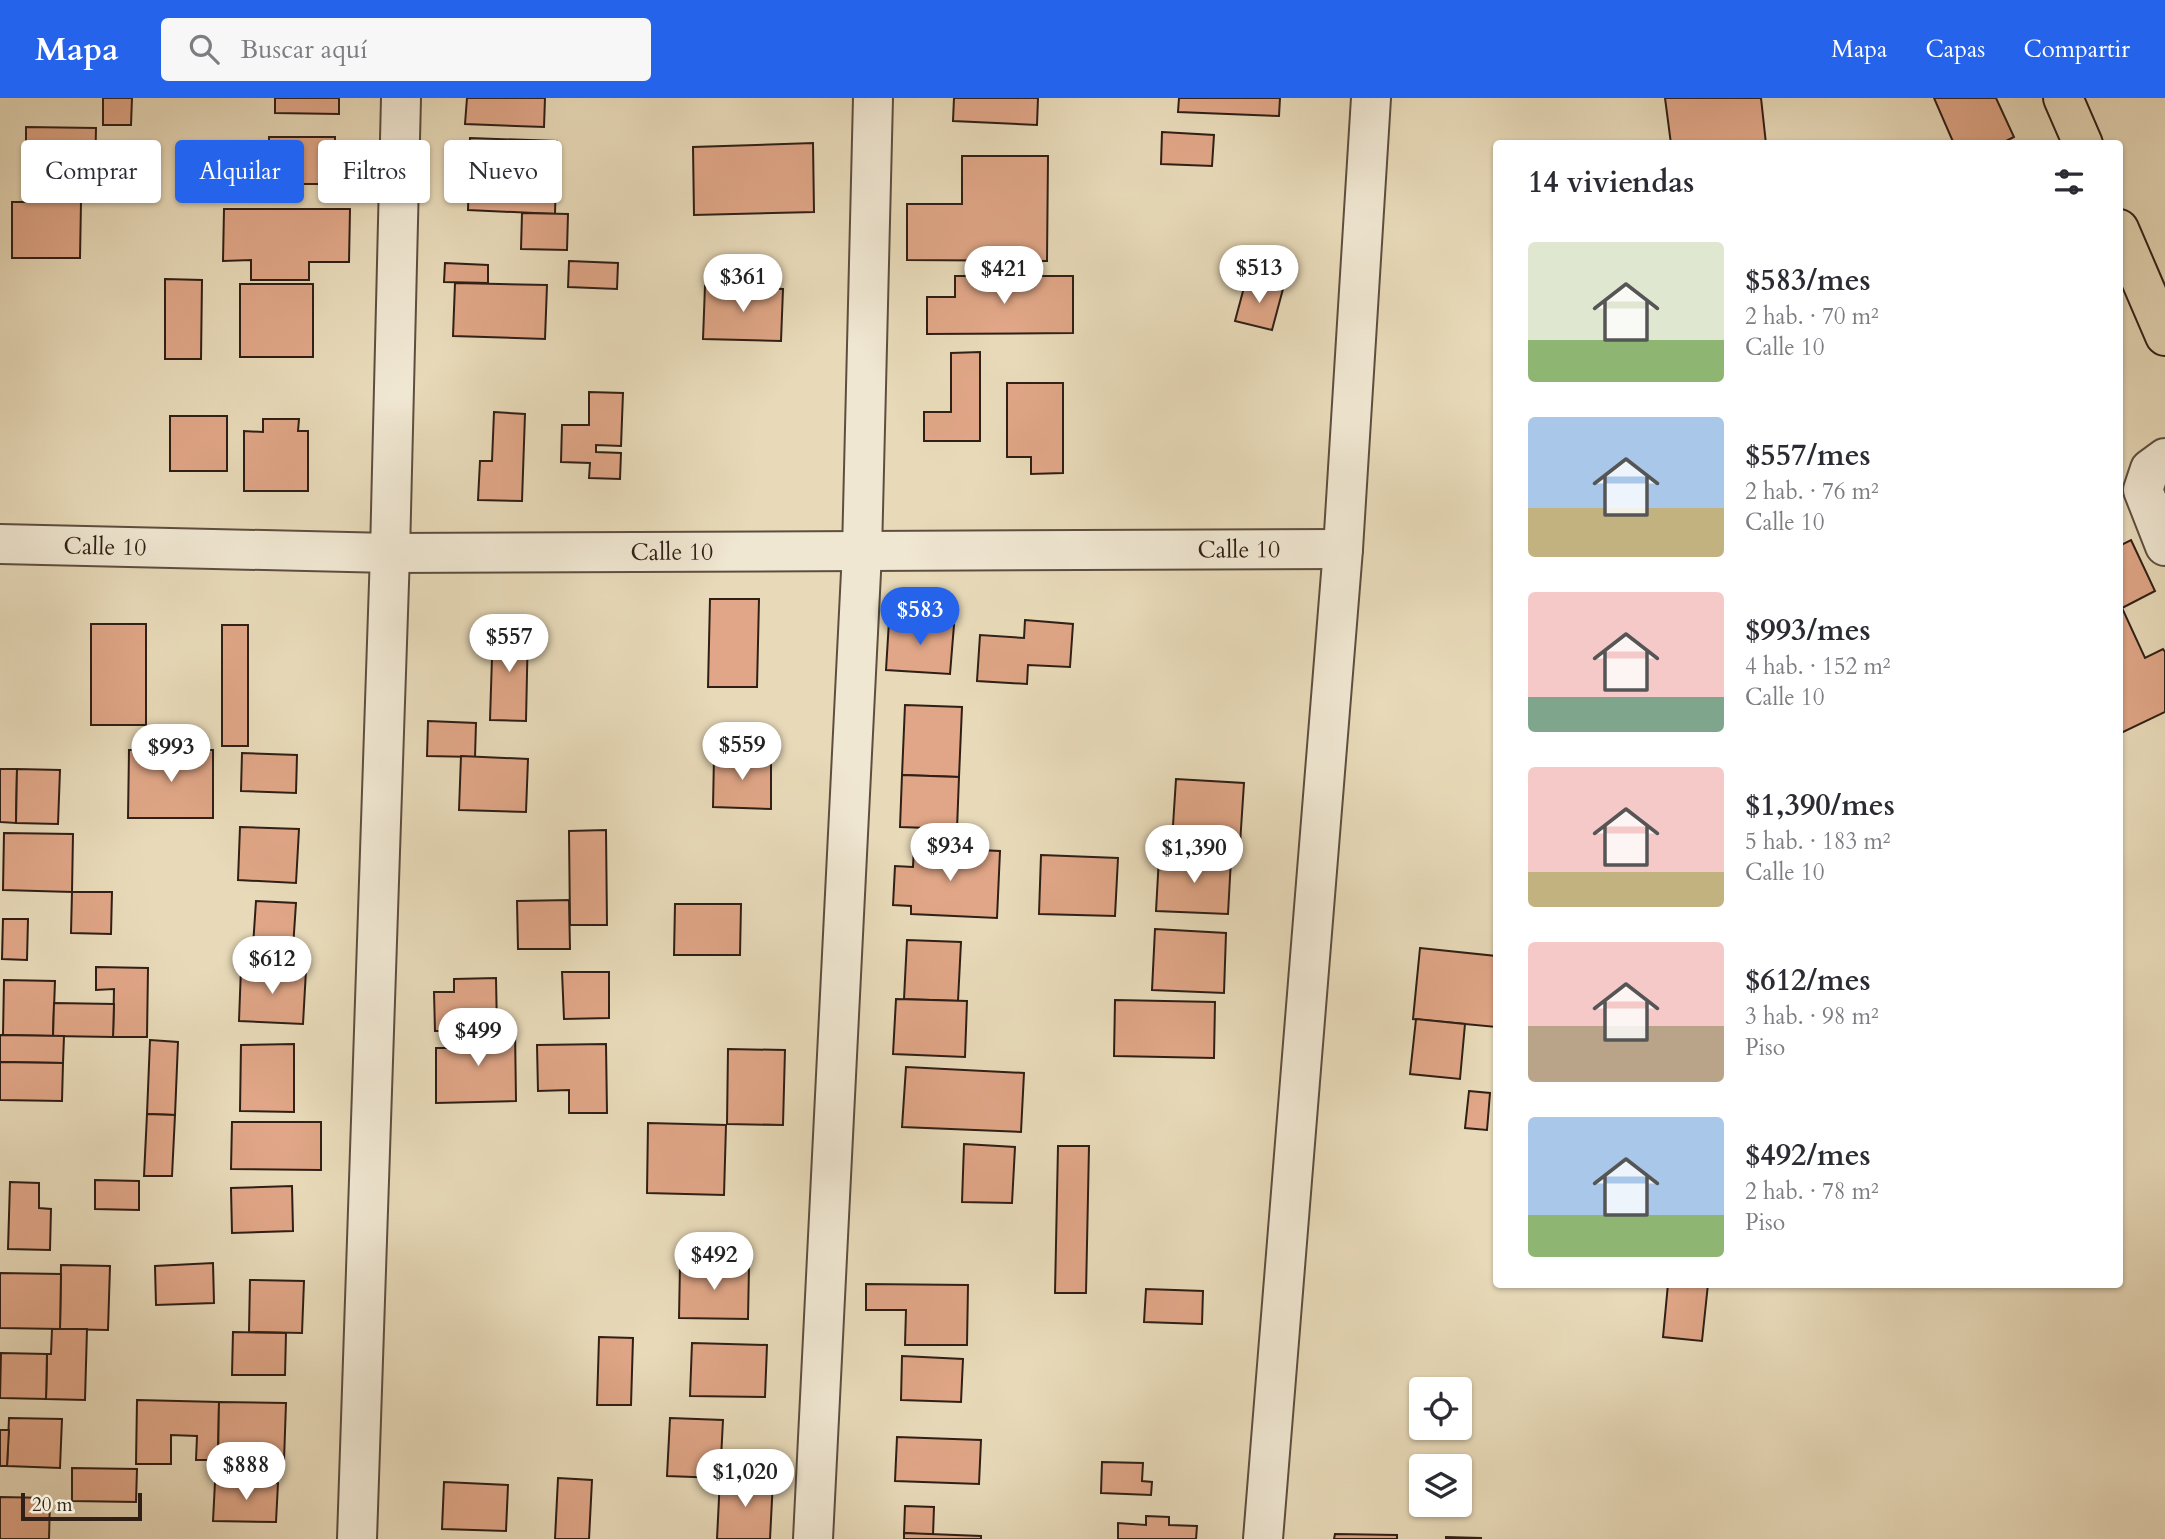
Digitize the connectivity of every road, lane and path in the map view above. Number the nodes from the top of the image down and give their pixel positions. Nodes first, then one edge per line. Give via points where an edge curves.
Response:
1 (401, 98) edge
2 (873, 98) edge
3 (1371, 98) edge
4 (2063, 98) edge
5 (2081, 140) edge
6 (2123, 238) edge
7 (2165, 336) edge
8 (2165, 458) edge
9 (0, 544) edge
10 (2165, 546) edge
11 (1343, 549) junction
12 (862, 552) junction
13 (390, 553) junction
14 (357, 1539) edge
15 (813, 1539) edge
16 (1263, 1539) edge

1 - 13 street
2 - 12 street
3 - 11 street
4 - 5 main road
6 - 7 main road
8 - 10 street via 2150,470 2143,490
9 - 13 street, Calle 10
11 - 12 street, Calle 10
11 - 16 street
12 - 13 street, Calle 10
12 - 15 street
13 - 14 street

